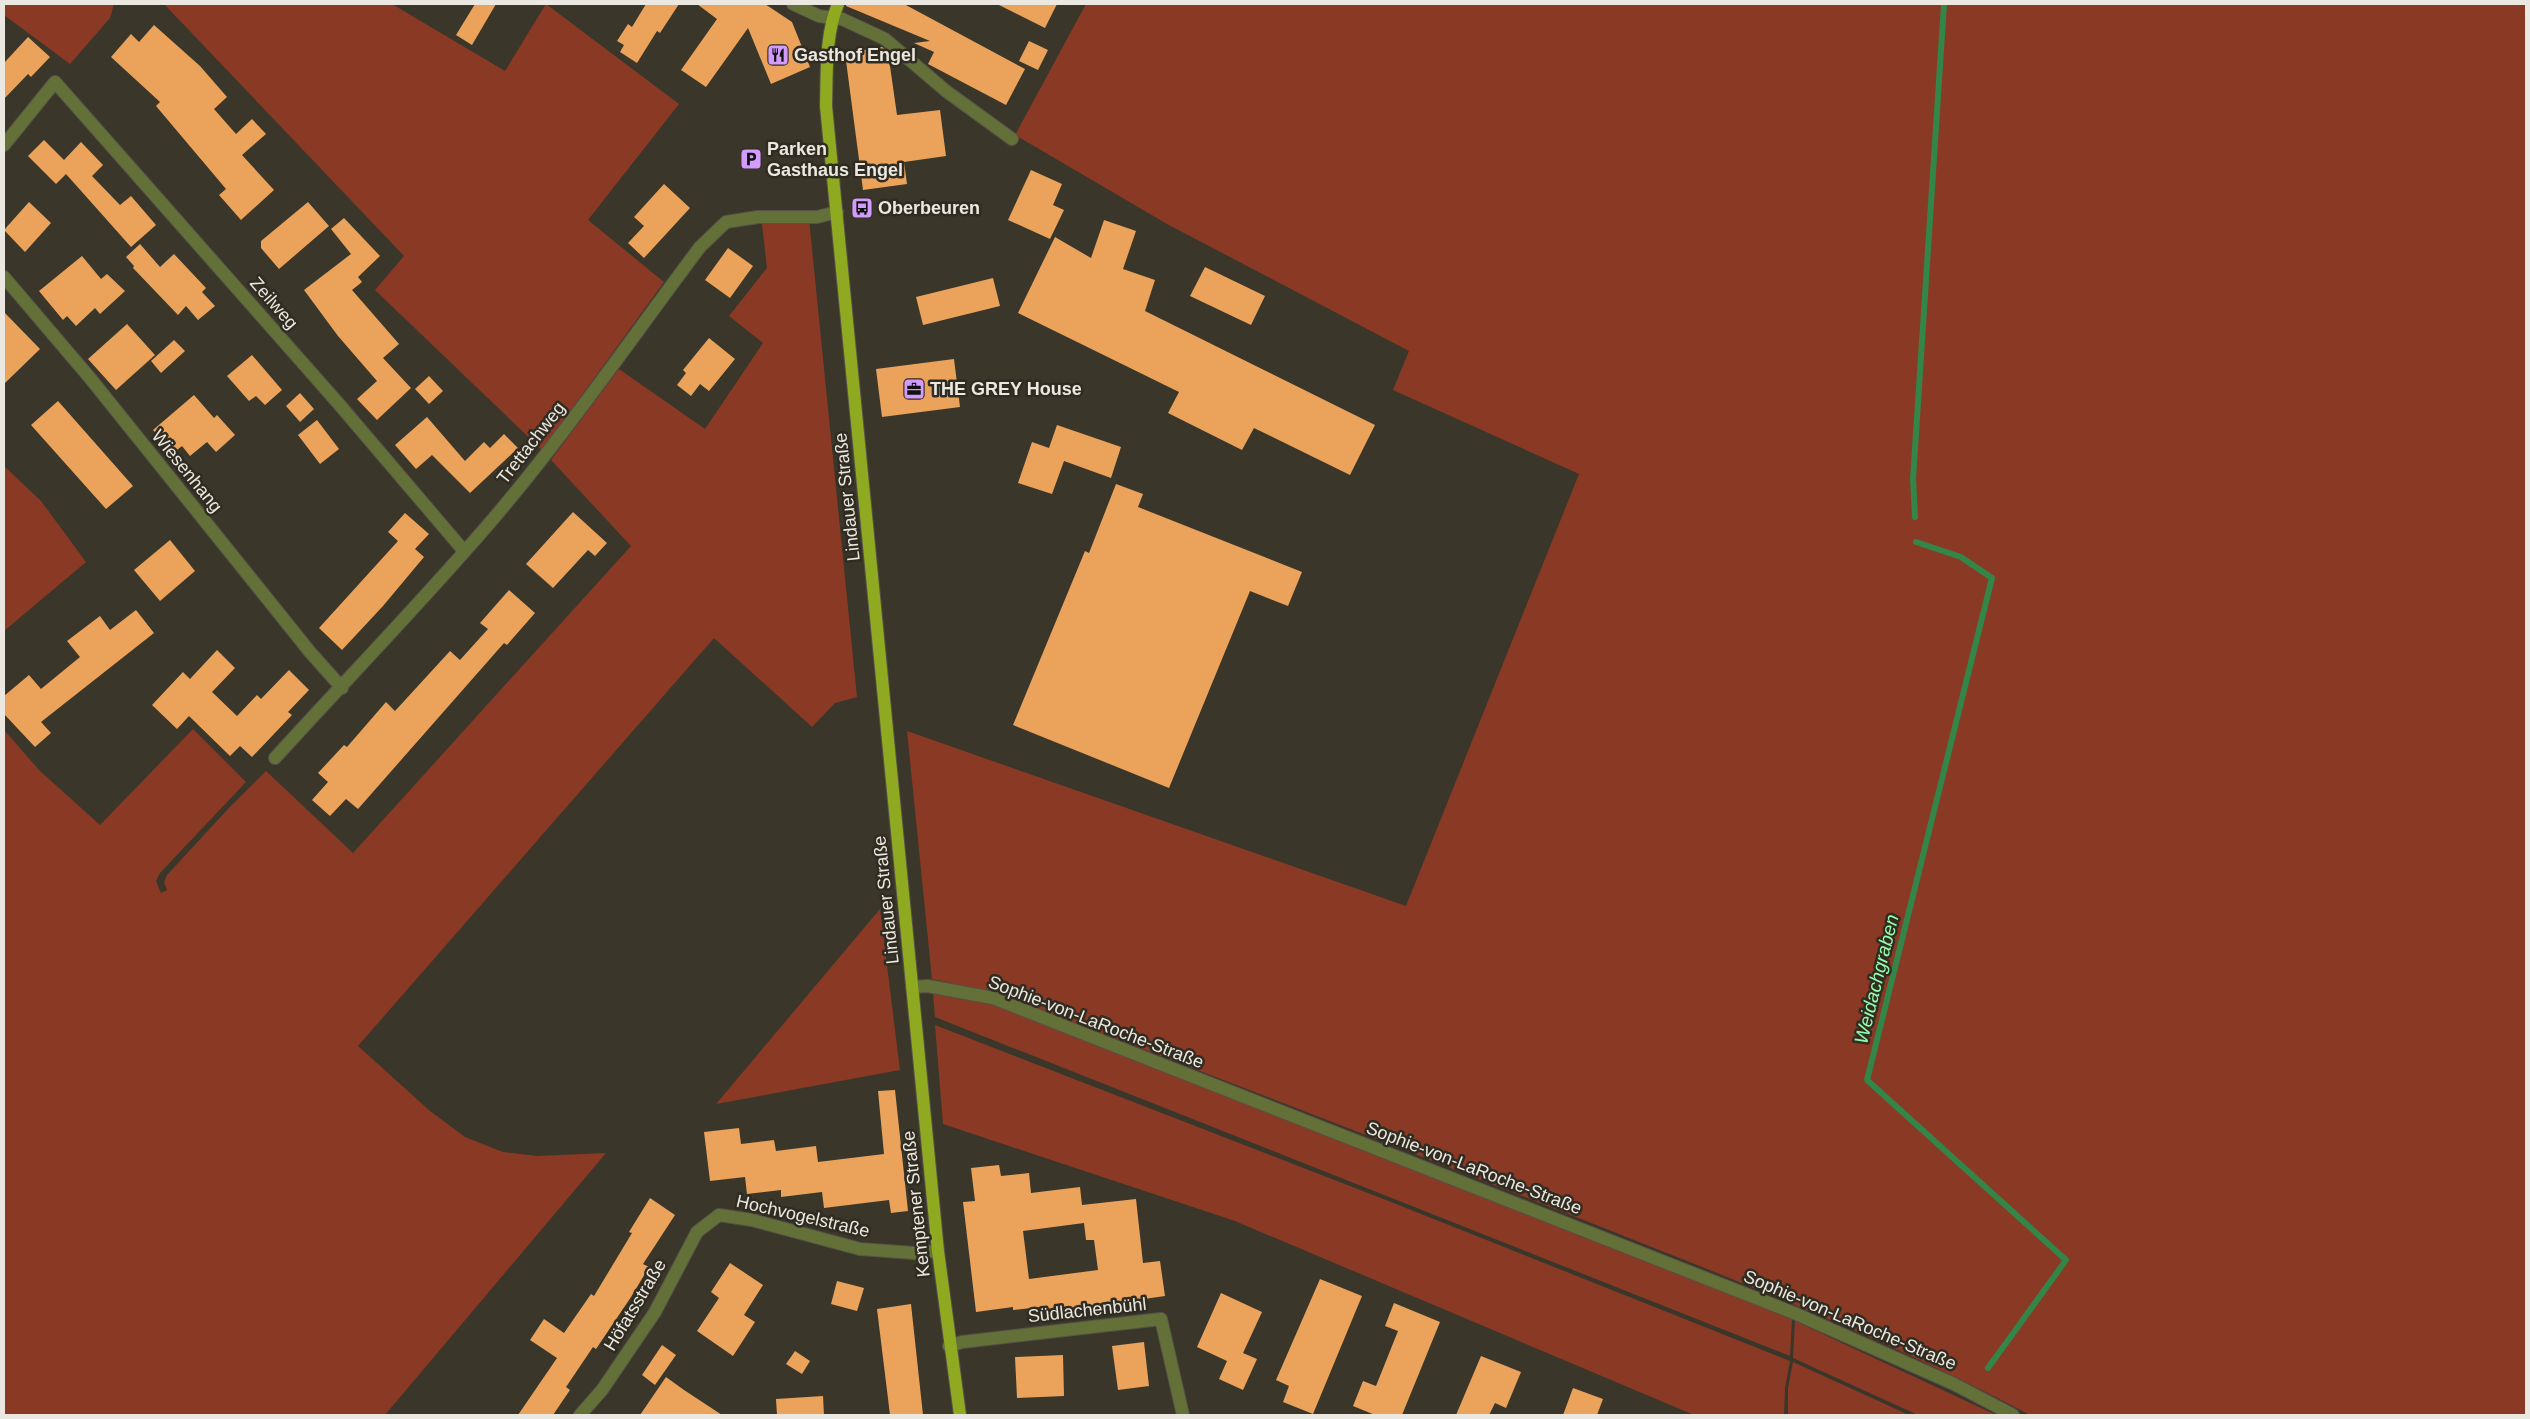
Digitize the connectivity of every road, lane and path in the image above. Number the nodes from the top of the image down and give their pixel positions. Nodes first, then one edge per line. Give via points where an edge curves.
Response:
1 (792, 4) edge
2 (838, 4) edge
3 (832, 18) junction
4 (1012, 139) dead end
5 (4, 145) edge
6 (837, 212) junction
7 (4, 277) edge
8 (464, 551) junction
9 (342, 688) junction
10 (275, 758) dead end
11 (912, 987) junction
12 (720, 1215) joint
13 (938, 1252) junction
14 (949, 1346) junction
15 (580, 1415) edge
16 (960, 1415) edge
17 (1183, 1415) edge
18 (2013, 1415) edge

1 - 3 street
2 - 3 main road, Lindauer Straße
3 - 4 street via 842,19 885,39 946,91
3 - 6 main road, Lindauer Straße via 826,106
5 - 8 street, Zeilweg via 55,82
6 - 8 street, Trettachweg via 817,217 758,217 726,222 700,246 553,445
6 - 11 main road, Lindauer Straße
7 - 9 street, Wiesenhang
8 - 9 street, Trettachweg
9 - 10 street, Trettachweg
11 - 13 main road, Kemptener Straße
11 - 18 street, Sophie-von-LaRoche-Straße via 928,986 992,998 1801,1316 1954,1384
12 - 13 street, Hochvogelstraße via 752,1220 860,1249
12 - 15 street, Höfatsstraße via 697,1232 654,1312 602,1390
13 - 14 main road, Kemptener Straße
14 - 16 main road, Kemptener Straße
14 - 17 street, Südlachenbühl via 1161,1320

